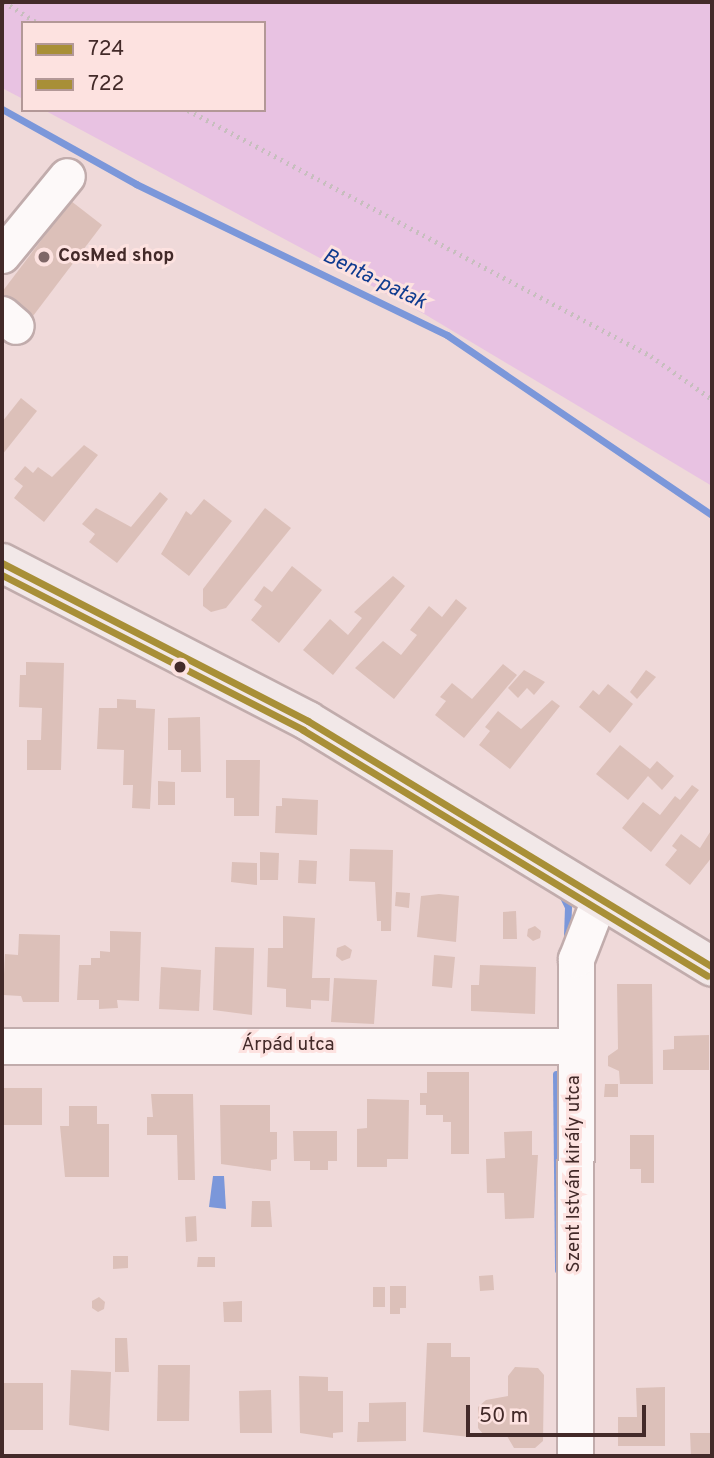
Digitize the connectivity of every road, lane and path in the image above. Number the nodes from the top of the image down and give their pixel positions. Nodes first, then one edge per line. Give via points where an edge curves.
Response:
1 (4, 2) edge
2 (35, 21) edge
3 (192, 112) edge
4 (67, 176) dead end
5 (2, 255) edge
6 (712, 399) edge
7 (2, 563) edge
8 (600, 897) junction
9 (712, 967) edge
10 (2, 1046) edge
11 (574, 1046) junction
12 (575, 1456) edge

1 - 2 path
3 - 6 path via 651,356
4 - 5 street
7 - 8 main road via 320,727
8 - 9 main road
8 - 11 street, Szent István király utca via 577,949
10 - 11 street, Árpád utca
11 - 12 street, Szent István király utca

